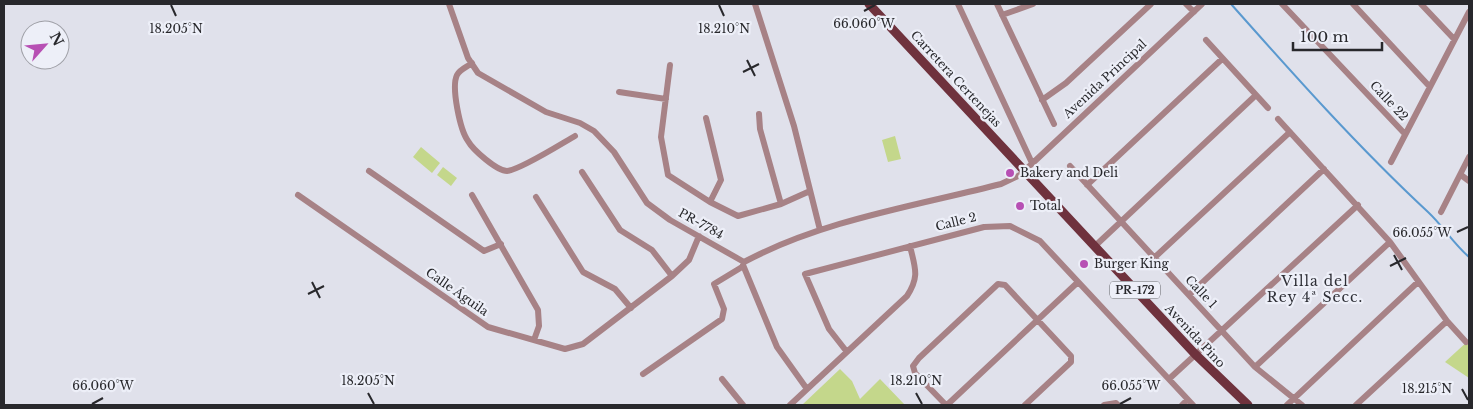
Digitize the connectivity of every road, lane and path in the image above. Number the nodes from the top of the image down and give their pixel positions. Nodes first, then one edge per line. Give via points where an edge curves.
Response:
1 (449, 4) edge
2 (755, 4) edge
3 (869, 4) edge
4 (958, 4) edge
5 (997, 4) edge
6 (1033, 4) edge
7 (1151, 4) edge
8 (1186, 4) edge
9 (1202, 4) edge
10 (1282, 4) edge
11 (1353, 4) edge
12 (1421, 4) edge
13 (1194, 12) junction
14 (1469, 12) edge
15 (1002, 15) junction
16 (1454, 39) junction
17 (1206, 40) dead end
18 (1222, 59) junction
19 (472, 63) junction
20 (670, 64) dead end
21 (1430, 86) junction
22 (619, 92) dead end
23 (1256, 96) junction
24 (666, 99) junction
25 (1042, 100) junction
26 (1268, 108) dead end
27 (759, 114) dead end
28 (706, 118) dead end
29 (1278, 119) dead end
30 (1054, 124) dead end
31 (1290, 132) junction
32 (1405, 134) junction
33 (575, 136) dead end
34 (1469, 157) edge
35 (1032, 162) junction
36 (1391, 162) dead end
37 (1070, 166) dead end
38 (1324, 169) junction
39 (369, 171) dead end
40 (582, 172) dead end
41 (1025, 172) junction
42 (1461, 175) junction
43 (1469, 181) edge
44 (1087, 184) junction
45 (810, 191) junction
46 (298, 195) dead end
47 (472, 195) dead end
48 (536, 197) dead end
49 (710, 202) junction
50 (780, 204) junction
51 (1358, 205) junction
52 (1442, 212) dead end
53 (1120, 222) junction
54 (820, 230) junction
55 (699, 236) junction
56 (1390, 242) junction
57 (501, 244) junction
58 (910, 246) junction
59 (1095, 246) junction
60 (1154, 258) junction
61 (743, 264) junction
62 (672, 276) junction
63 (1078, 282) junction
64 (1418, 282) junction
65 (1189, 295) junction
66 (631, 308) junction
67 (1038, 319) junction
68 (1447, 322) junction
69 (1222, 331) junction
70 (534, 340) junction
71 (1466, 342) dead end
72 (847, 352) junction
73 (1195, 354) junction
74 (1256, 367) junction
75 (643, 374) dead end
76 (722, 379) dead end
77 (1169, 379) junction
78 (807, 389) junction
79 (1294, 399) junction
80 (1188, 400) junction
81 (743, 405) edge
82 (790, 405) edge
83 (947, 405) edge
84 (1025, 405) edge
85 (1104, 405) edge
86 (1118, 405) edge
87 (1182, 405) edge
88 (1193, 405) edge
89 (1248, 405) edge
90 (1287, 405) edge
91 (1302, 405) edge
92 (1356, 405) edge

1 - 19 street, PR-7784 / PR-7784
2 - 45 street via 794,126
3 - 41 main road, Carretera Certenejas / PR-172
4 - 35 street
5 - 15 street
6 - 15 street
7 - 25 street via 1066,83
8 - 13 street
9 - 13 street, Avenida Principal
10 - 32 street, Calle 22
11 - 21 street
12 - 16 street
13 - 35 street, Avenida Principal
14 - 16 street, Calle 22
15 - 25 street
16 - 21 street, Calle 22
17 - 18 street
18 - 23 street
18 - 44 street
19 - 33 street via 457,75 454,95 467,141 493,165 501,170 513,169
19 - 55 street, PR-7784 / PR-7784 via 478,73 546,112 594,131 614,152 647,203
20 - 24 street
21 - 32 street, Calle 22
22 - 24 street
23 - 26 street
23 - 53 street
24 - 49 street via 661,137 668,175
25 - 30 street
27 - 50 street
28 - 49 street via 720,180
29 - 31 street
31 - 38 street
31 - 60 street
32 - 36 street
34 - 42 street
35 - 41 street, Avenida Principal
37 - 44 street, Calle 1
38 - 51 street
38 - 65 street
39 - 57 street via 484,251
40 - 62 street via 620,230 652,250
41 - 54 street via 1001,184
41 - 59 main road, Avenida Pino / PR-172
42 - 43 street
42 - 52 street
44 - 53 street, Calle 1
45 - 50 street
45 - 54 street
46 - 70 street, Calle Águila via 488,327
47 - 57 street
48 - 66 street via 583,272 615,290
49 - 50 street via 738,216
51 - 56 street
51 - 69 street
53 - 59 street
53 - 60 street, Calle 1
54 - 61 street via 777,244
55 - 61 street, PR-7784 / PR-7784
55 - 62 street, Calle Águila via 690,260
56 - 64 street
56 - 74 street
57 - 70 street via 538,310 539,326
58 - 63 street, Calle 2 via 984,227 1010,226 1040,241
58 - 72 street via 915,283 906,296
58 - 72 street, Calle 2 via 805,274 829,330
59 - 73 main road, Avenida Pino / PR-172
60 - 65 street, Calle 1
61 - 75 street via 714,284 724,310 722,318
61 - 78 street via 777,347
62 - 66 street, Calle Águila
63 - 67 street
63 - 77 street, Calle 2
64 - 68 street
64 - 79 street
65 - 69 street, Calle 1
66 - 70 street, Calle Águila via 583,344 565,349
67 - 83 street
67 - 83 street via 1005,285 998,284 919,358 913,366 915,373
67 - 84 street via 1072,356 1071,362
68 - 71 street
68 - 92 street
69 - 73 street
69 - 74 street, Calle 1
72 - 78 street
73 - 77 street
73 - 89 main road, Avenida Pino / PR-172
74 - 79 street, Calle 1
76 - 81 street
77 - 80 street, Calle 2
78 - 82 street
79 - 90 street
79 - 91 street, Calle 1
80 - 87 street
80 - 88 street, Calle 2
85 - 86 street

